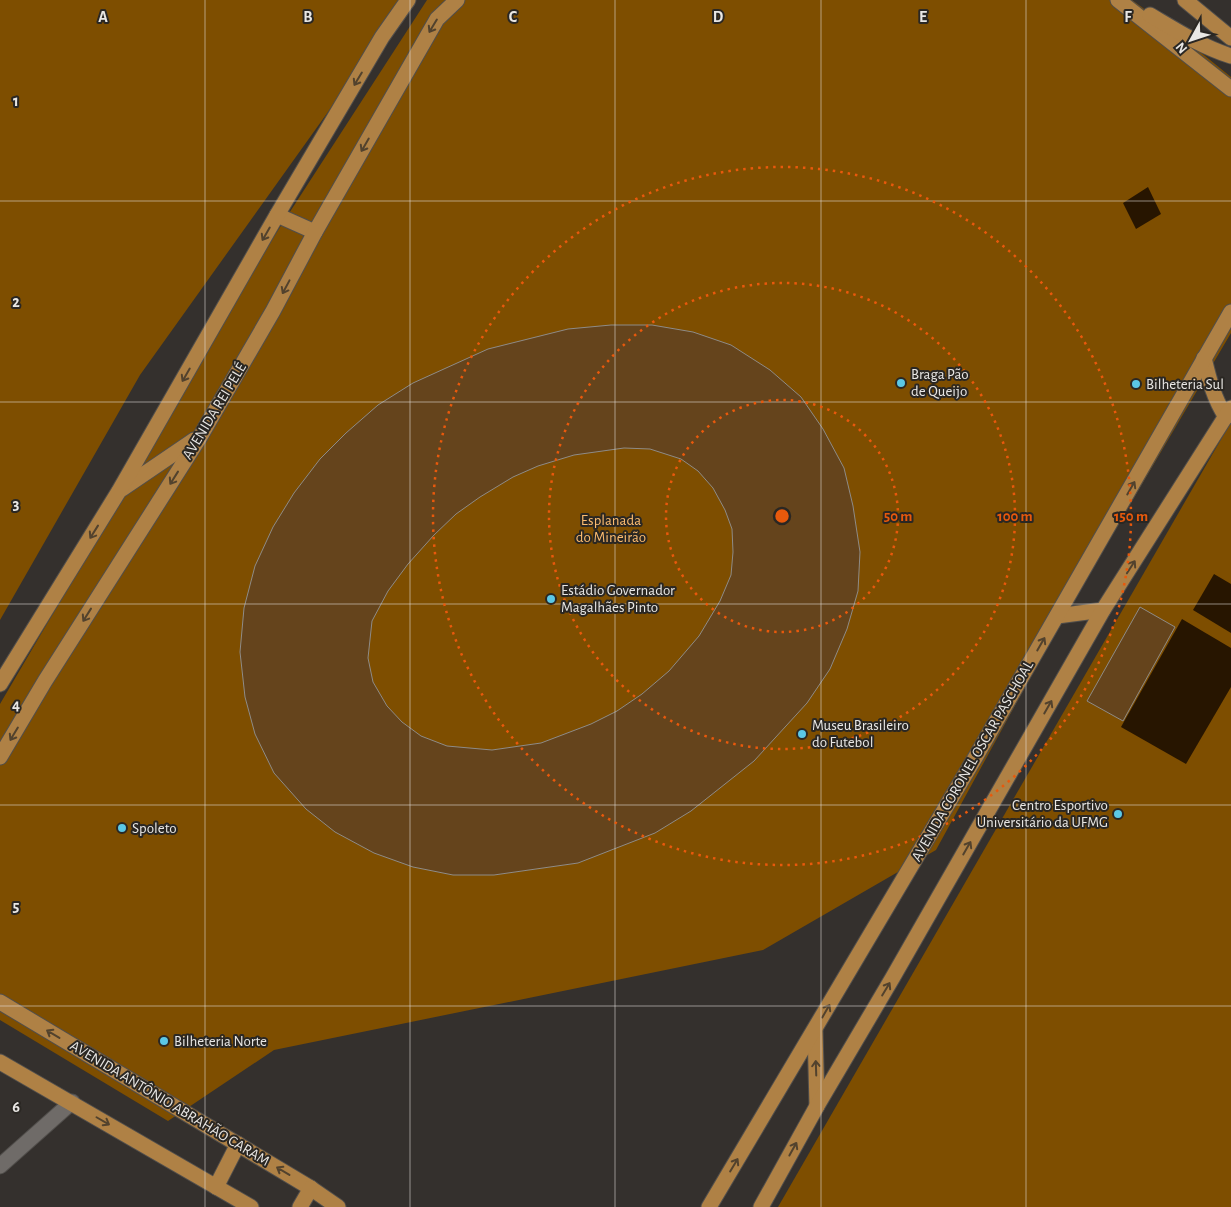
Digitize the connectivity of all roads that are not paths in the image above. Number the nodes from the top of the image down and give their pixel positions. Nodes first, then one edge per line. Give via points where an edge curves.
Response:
1 (408, 0) edge
2 (457, 0) edge
3 (1118, 0) edge
4 (1128, 0) edge
5 (1185, 0) edge
6 (1231, 38) edge
7 (1231, 56) edge
8 (1231, 89) edge
9 (278, 215) junction
10 (315, 232) junction
11 (1231, 312) edge
12 (1204, 358) junction
13 (1229, 413) edge
14 (200, 436) junction
15 (119, 491) junction
16 (1104, 610) junction
17 (1057, 616) junction
18 (0, 684) edge
19 (0, 757) edge
20 (0, 1002) edge
21 (815, 1030) junction
22 (0, 1062) edge
23 (72, 1102) junction
24 (817, 1106) junction
25 (238, 1144) junction
26 (0, 1166) edge
27 (216, 1187) junction
28 (311, 1188) junction
29 (251, 1207) edge
30 (300, 1207) edge
31 (338, 1207) edge
32 (709, 1207) edge
33 (761, 1207) edge

1 -> 9 main road via 382,37
2 -> 10 main road, AVENIDA REI PELÉ via 438,19
3 - 8 main road
4 - 7 main road via 1189,39
5 - 6 main road
9 - 10 main road
9 -> 15 main road
10 -> 14 main road, AVENIDA REI PELÉ
11 - 12 main road, AVENIDA CORONEL OSCAR PASCHOAL
12 - 13 main road via 1220,407
17 -> 12 main road, AVENIDA CORONEL OSCAR PASCHOAL
16 -> 13 main road
14 - 15 main road
14 -> 19 main road, AVENIDA REI PELÉ
15 -> 18 main road
16 - 17 main road
24 -> 16 main road
21 -> 17 main road, AVENIDA CORONEL OSCAR PASCHOAL
25 -> 20 main road, AVENIDA ANTÔNIO ABRAHÃO CARAM
24 -> 21 main road
32 -> 21 main road, AVENIDA CORONEL OSCAR PASCHOAL
22 - 23 main road
23 - 26 street
23 -> 27 main road
33 -> 24 main road
25 - 27 main road
28 -> 25 main road, AVENIDA ANTÔNIO ABRAHÃO CARAM
27 - 29 main road
28 - 30 main road
28 - 31 main road, AVENIDA ANTÔNIO ABRAHÃO CARAM

